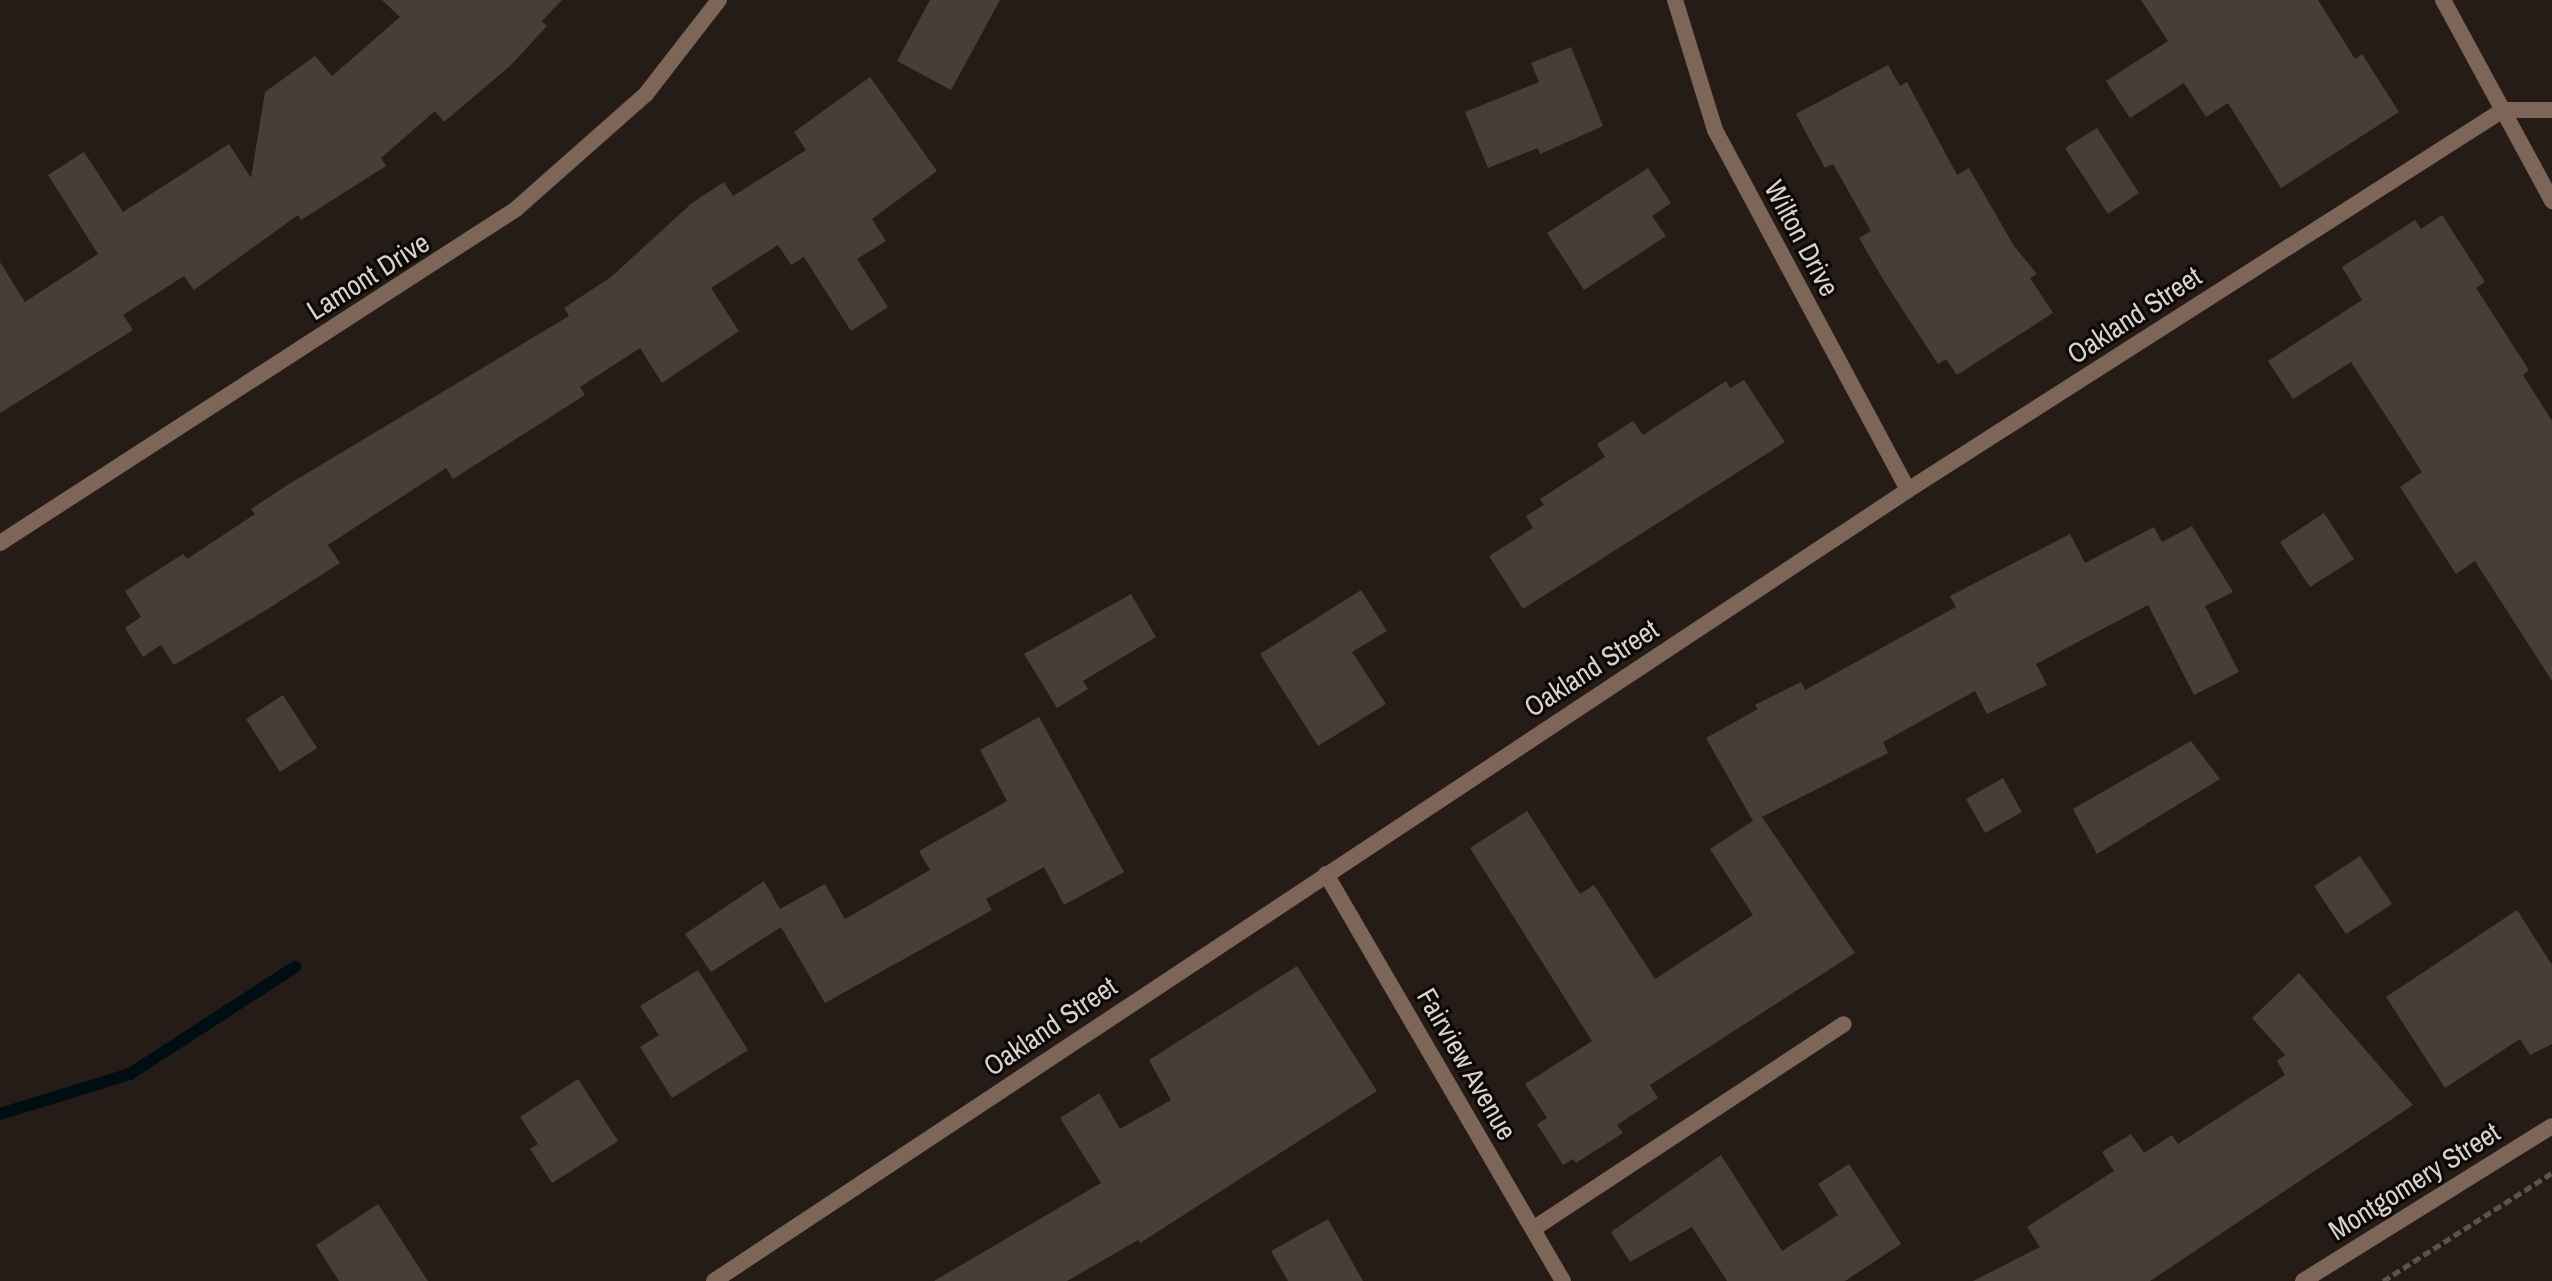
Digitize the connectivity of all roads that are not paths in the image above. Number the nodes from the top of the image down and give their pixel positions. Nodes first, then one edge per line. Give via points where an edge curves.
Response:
1 (719, 0) edge
2 (1675, 0) edge
3 (2443, 0) edge
4 (2503, 110) junction
5 (2552, 110) edge
6 (2552, 201) edge
7 (1908, 490) junction
8 (0, 543) edge
9 (1326, 874) junction
10 (1844, 1024) dead end
11 (2552, 1126) edge
12 (1533, 1229) junction
13 (714, 1281) edge
14 (1563, 1281) edge
15 (2303, 1281) edge

1 - 8 street, Lamont Drive via 646,94 516,209
2 - 7 street, Wilton Drive via 1715,130
3 - 4 street
4 - 5 street
4 - 6 street
4 - 7 street, Oakland Street
7 - 9 street, Oakland Street
9 - 12 street, Fairview Avenue
9 - 13 street, Oakland Street
10 - 12 street
11 - 15 street, Montgomery Street
12 - 14 street, Fairview Avenue

